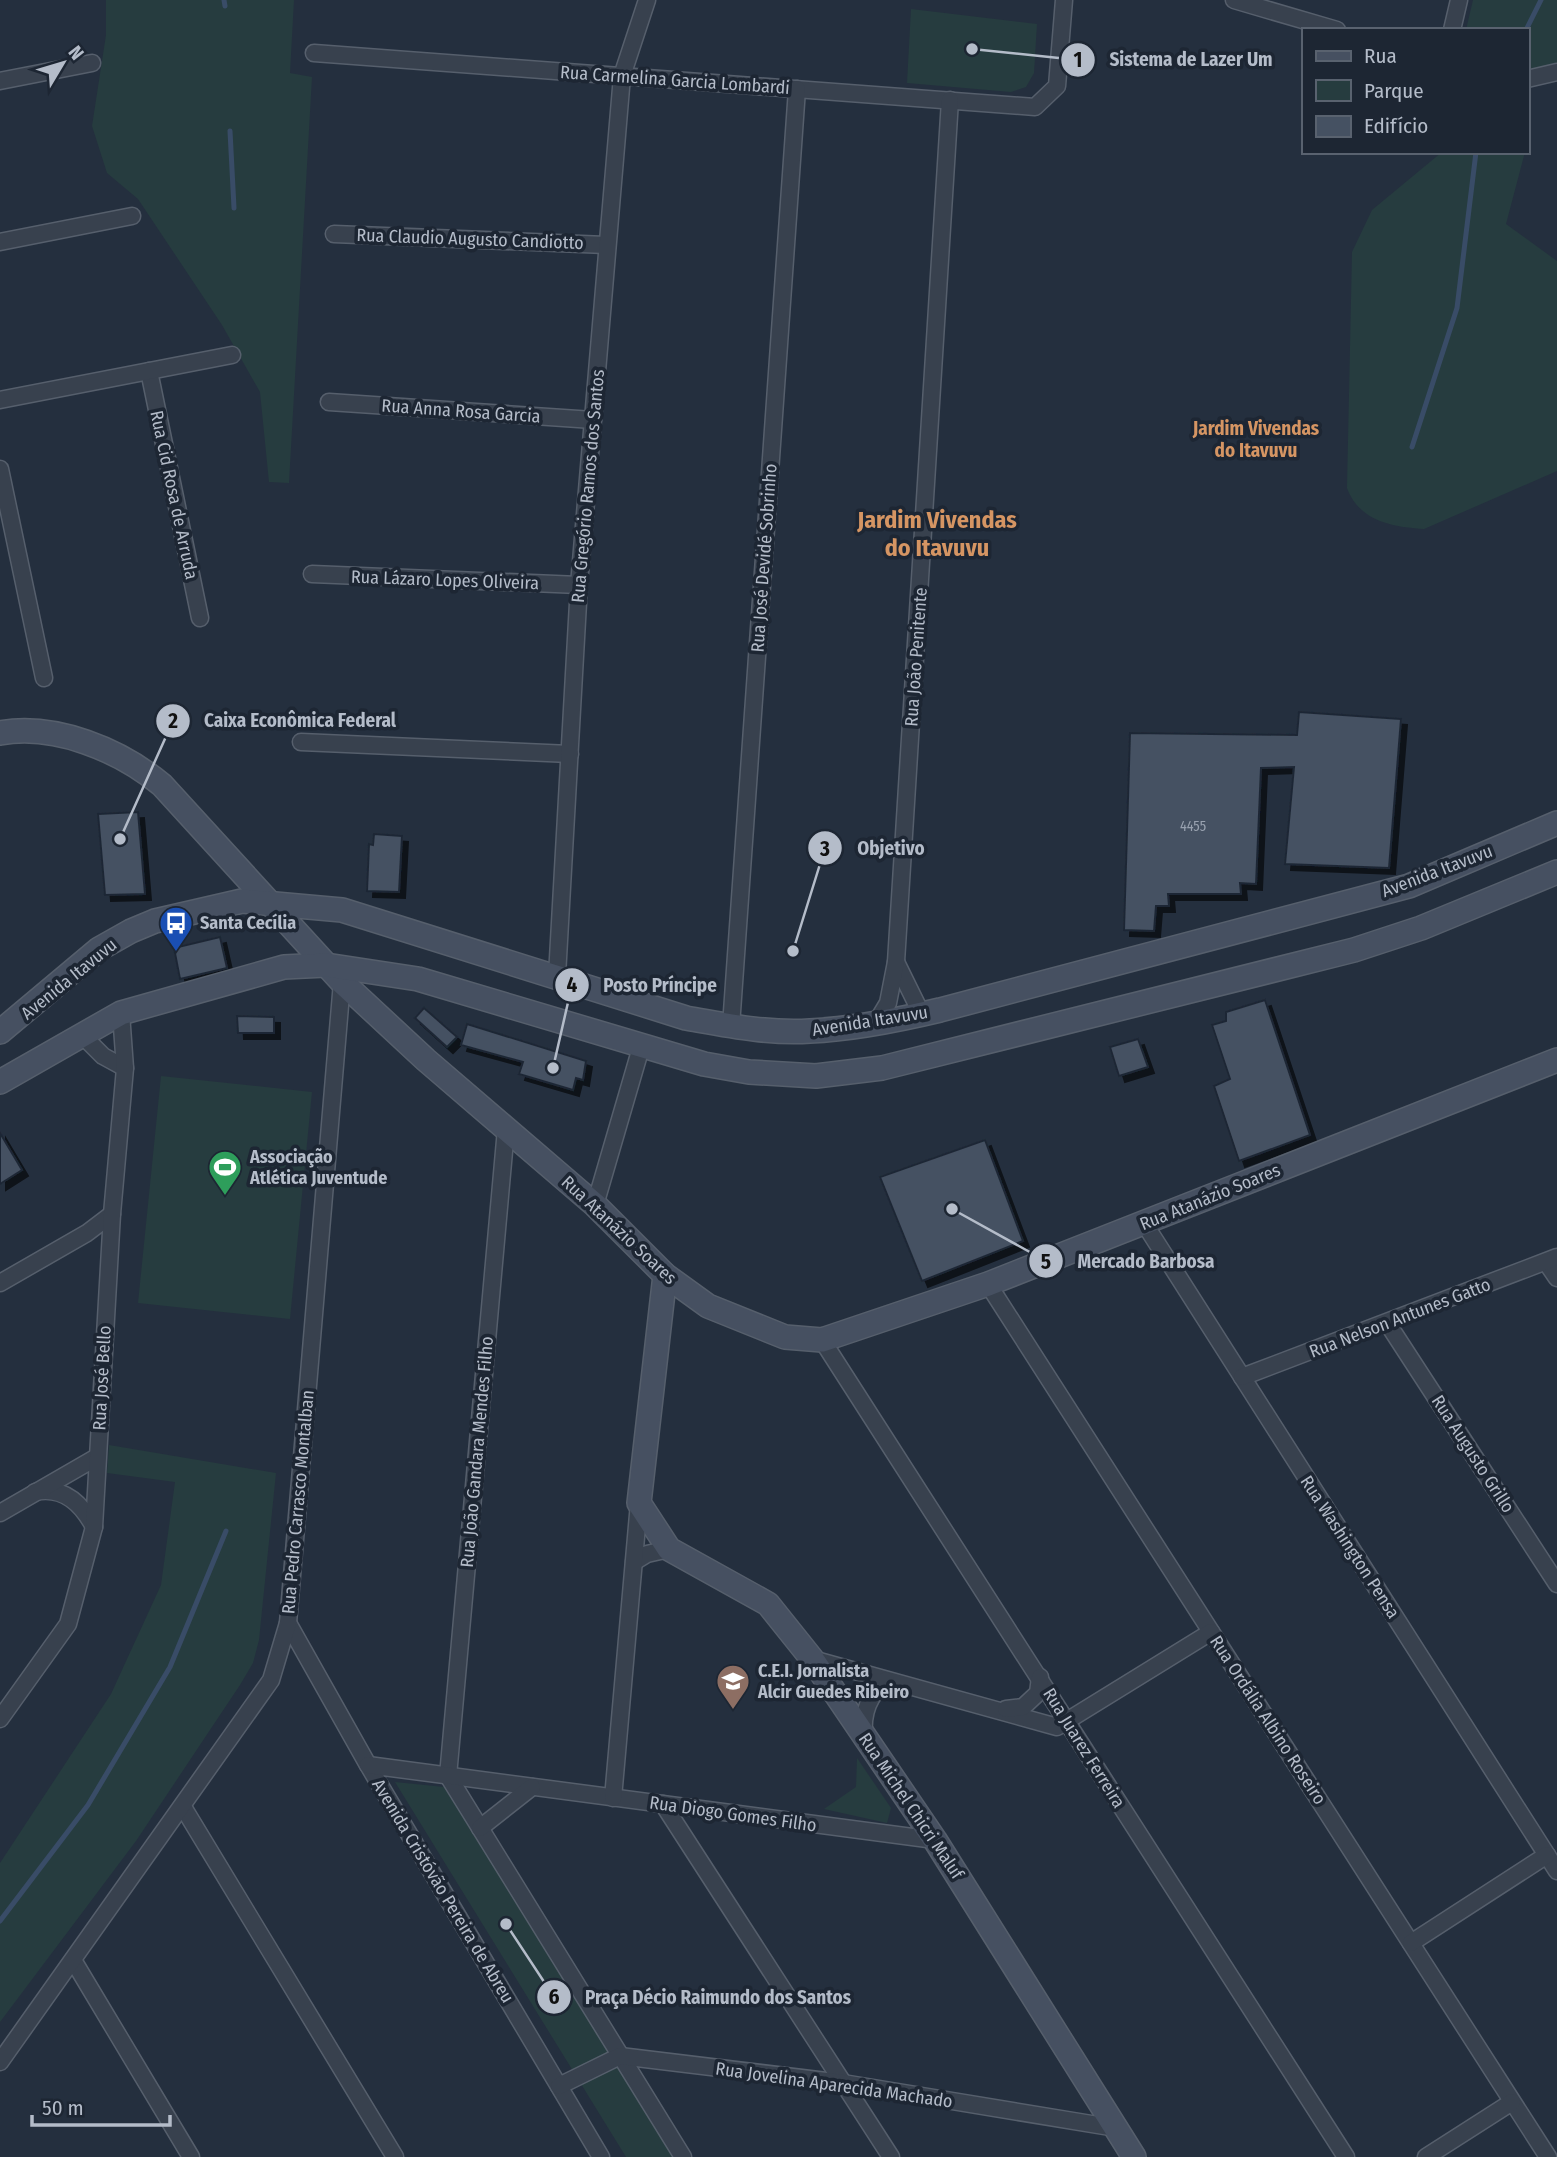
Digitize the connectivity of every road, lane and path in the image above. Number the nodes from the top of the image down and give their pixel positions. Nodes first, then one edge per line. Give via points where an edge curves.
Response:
1 (647, 0) edge
2 (1064, 0) edge
3 (1234, 0) edge
4 (1459, 0) edge
5 (1330, 28) edge
6 (1452, 28) edge
7 (314, 53) dead end
8 (92, 63) dead end
9 (1557, 72) edge
10 (622, 76) junction
11 (1529, 79) edge
12 (0, 81) edge
13 (797, 89) junction
14 (950, 100) junction
15 (132, 216) dead end
16 (334, 234) dead end
17 (0, 242) edge
18 (606, 245) junction
19 (232, 355) dead end
20 (149, 372) junction
21 (0, 400) edge
22 (329, 402) dead end
23 (593, 420) junction
24 (0, 469) edge
25 (312, 574) dead end
26 (579, 585) junction
27 (200, 618) dead end
28 (44, 678) dead end
29 (0, 733) edge
30 (301, 742) dead end
31 (570, 754) junction
32 (1557, 823) edge
33 (1557, 872) edge
34 (269, 903) junction
35 (896, 962) junction
36 (334, 973) junction
37 (557, 976) junction
38 (630, 999) junction
39 (121, 1013) junction
40 (922, 1015) junction
41 (876, 1023) junction
42 (731, 1026) junction
43 (0, 1032) edge
44 (81, 1034) junction
45 (642, 1044) junction
46 (1557, 1060) edge
47 (125, 1068) junction
48 (0, 1082) edge
49 (506, 1129) junction
50 (595, 1205) junction
51 (112, 1214) junction
52 (1144, 1223) junction
53 (1551, 1260) edge
54 (665, 1275) junction
55 (1557, 1278) edge
56 (0, 1283) edge
57 (988, 1284) junction
58 (1388, 1324) junction
59 (822, 1340) junction
60 (1242, 1377) junction
61 (97, 1457) junction
62 (33, 1493) junction
63 (639, 1503) junction
64 (0, 1513) edge
65 (94, 1527) junction
66 (669, 1549) junction
67 (634, 1562) junction
68 (1557, 1584) edge
69 (288, 1623) junction
70 (1211, 1632) junction
71 (812, 1659) junction
72 (1040, 1677) junction
73 (886, 1680) junction
74 (996, 1711) junction
75 (0, 1719) edge
76 (1068, 1724) junction
77 (864, 1736) junction
78 (368, 1765) junction
79 (448, 1776) junction
80 (532, 1787) junction
81 (613, 1798) junction
82 (663, 1804) junction
83 (183, 1807) junction
84 (480, 1828) junction
85 (935, 1840) junction
86 (1547, 1855) junction
87 (1557, 1871) edge
88 (1410, 1943) junction
89 (73, 1960) junction
90 (620, 2056) junction
91 (0, 2062) edge
92 (844, 2083) junction
93 (559, 2086) junction
94 (1512, 2102) junction
95 (1116, 2128) junction
96 (191, 2157) edge
97 (395, 2157) edge
98 (601, 2157) edge
99 (683, 2157) edge
100 (891, 2157) edge
101 (1134, 2157) edge
102 (1346, 2157) edge
103 (1426, 2157) edge
104 (1548, 2157) edge

1 - 10 street, Rua Gregório Ramos dos Santos
2 - 14 street, Rua Carmelina Garcia Lombardi via 1057,86 1035,107
3 - 5 street
4 - 6 street
7 - 10 street, Rua Carmelina Garcia Lombardi
8 - 12 street
9 - 11 street
10 - 13 street, Rua Carmelina Garcia Lombardi
10 - 18 street, Rua Gregório Ramos dos Santos
13 - 14 street, Rua Carmelina Garcia Lombardi
13 - 42 street, Rua José Devidé Sobrinho
14 - 35 street, Rua João Penitente
15 - 17 street
16 - 18 street, Rua Claudio Augusto Candiotto
18 - 23 street, Rua Gregório Ramos dos Santos
19 - 20 street
20 - 21 street
20 - 27 street, Rua Cid Rosa de Arruda
22 - 23 street, Rua Anna Rosa Garcia
23 - 26 street, Rua Gregório Ramos dos Santos
24 - 28 street
25 - 26 street, Rua Lázaro Lopes Oliveira
26 - 31 street, Rua Gregório Ramos dos Santos
29 - 34 main road, Rua Atanázio Soares via 23,729 47,734 137,764 162,785
30 - 31 street
31 - 37 street, Rua Gregório Ramos dos Santos
32 - 40 main road, Avenida Itavuvu via 1409,886
33 - 45 main road via 1354,950 882,1068 816,1076 749,1072
34 - 36 main road, Rua Atanázio Soares
34 - 37 main road, Avenida Itavuvu via 342,910
34 - 43 main road, Avenida Itavuvu via 242,901 131,931 99,949
35 - 40 street, Rua João Penitente
35 - 41 street, Rua João Penitente via 888,1003
36 - 39 main road via 284,967
36 - 45 main road via 382,971 418,979
36 - 49 main road, Rua Atanázio Soares
36 - 69 street, Rua Pedro Carrasco Montalban
37 - 38 main road, Avenida Itavuvu
38 - 42 main road, Avenida Itavuvu via 686,1018
38 - 45 main road via 643,1016
39 - 44 main road
39 - 47 street, Rua José Bello
40 - 41 main road, Avenida Itavuvu
41 - 42 main road, Avenida Itavuvu via 808,1032
44 - 47 street via 103,1056
44 - 48 main road
45 - 50 street
46 - 52 main road, Rua Atanázio Soares
47 - 51 street, Rua José Bello
49 - 50 main road, Rua Atanázio Soares
49 - 79 street, Rua João Gandara Mendes Filho
50 - 54 main road, Rua Atanázio Soares
51 - 56 street
51 - 61 street, Rua José Bello
52 - 57 main road, Rua Atanázio Soares
52 - 60 street, Rua Washington Pensa
53 - 55 street
53 - 58 street, Rua Nelson Antunes Gatto
54 - 59 main road, Rua Atanázio Soares via 708,1306 785,1337
54 - 63 main road
57 - 59 main road, Rua Atanázio Soares
57 - 70 street, Rua Ordália Albino Roseiro
58 - 60 street, Rua Nelson Antunes Gatto
58 - 68 street, Rua Augusto Grillo
59 - 72 street, Rua Juarez Ferreira
60 - 86 street, Rua Washington Pensa
61 - 62 street
61 - 65 street, Rua José Bello
62 - 64 street
62 - 65 street via 46,1490 64,1495 83,1506
63 - 66 main road, Rua Michel Chicri Maluf
63 - 67 street
65 - 75 street, Rua José Bello via 68,1624
66 - 67 street
66 - 71 main road, Rua Michel Chicri Maluf via 768,1604
67 - 81 street
69 - 78 street, Avenida Cristóvão Pereira de Abreu
69 - 83 street, Rua Pedro Carrasco Montalban via 271,1680
70 - 76 street
70 - 88 street, Rua Ordália Albino Roseiro
71 - 73 street
71 - 77 main road, Rua Michel Chicri Maluf
72 - 74 street via 1038,1693 1023,1707
72 - 76 street, Rua Juarez Ferreira
73 - 74 street
73 - 77 street via 872,1693 863,1721
74 - 76 street via 1057,1727
76 - 102 street, Rua Juarez Ferreira
77 - 85 main road, Rua Michel Chicri Maluf
78 - 79 street, Rua Diogo Gomes Filho
78 - 93 street, Avenida Cristóvão Pereira de Abreu
79 - 80 street, Rua Diogo Gomes Filho
79 - 84 street
80 - 81 street, Rua Diogo Gomes Filho
80 - 84 street
81 - 82 street, Rua Diogo Gomes Filho
82 - 85 street, Rua Diogo Gomes Filho
82 - 92 street
83 - 89 street, Rua Pedro Carrasco Montalban
83 - 97 street
84 - 90 street
85 - 95 main road, Rua Michel Chicri Maluf
86 - 87 street, Rua Washington Pensa
86 - 88 street
88 - 94 street, Rua Ordália Albino Roseiro
89 - 91 street, Rua Pedro Carrasco Montalban
89 - 96 street
90 - 92 street, Rua Jovelina Aparecida Machado
90 - 93 street
90 - 99 street
92 - 95 street, Rua Jovelina Aparecida Machado
92 - 100 street
93 - 98 street, Avenida Cristóvão Pereira de Abreu
94 - 103 street
94 - 104 street, Rua Ordália Albino Roseiro
95 - 101 main road, Rua Michel Chicri Maluf

